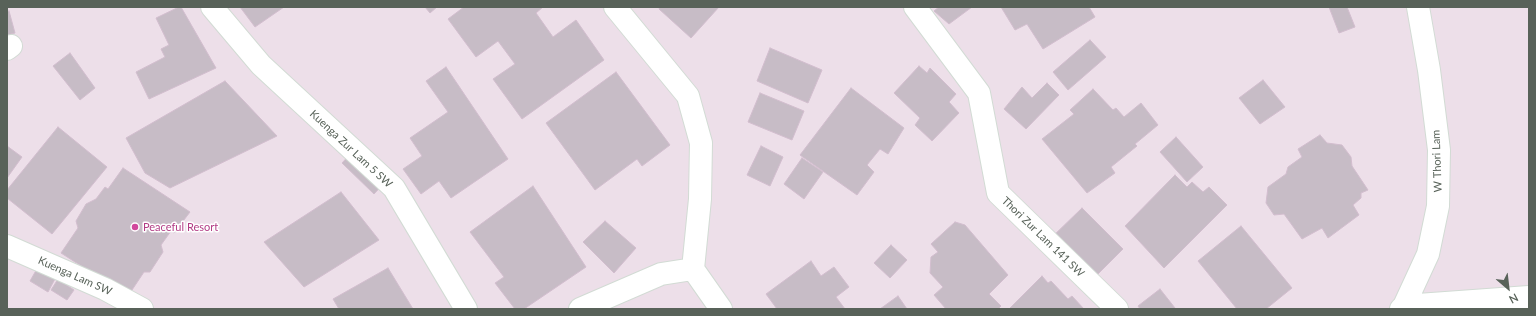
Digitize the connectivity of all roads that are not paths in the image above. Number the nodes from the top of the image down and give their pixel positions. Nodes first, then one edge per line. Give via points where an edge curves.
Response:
1 (212, 7) edge
2 (615, 7) edge
3 (915, 7) edge
4 (1418, 7) edge
5 (7, 246) edge
6 (693, 269) junction
7 (1529, 297) edge
8 (1402, 308) edge
9 (142, 309) edge
10 (466, 309) edge
11 (580, 309) edge
12 (721, 309) edge
13 (1117, 309) edge

1 - 10 street, Kuenga Zur Lam 5 SW via 261,65 394,188
2 - 6 street via 688,96 701,143 700,199
3 - 13 street, Thori Zur Lam 141 SW via 979,93 998,193
4 - 8 street, W Thori Lam via 1439,150 1438,206 1428,254
5 - 9 street, Kuenga Lam SW via 105,289
6 - 11 street via 661,274
6 - 12 street
7 - 8 street

